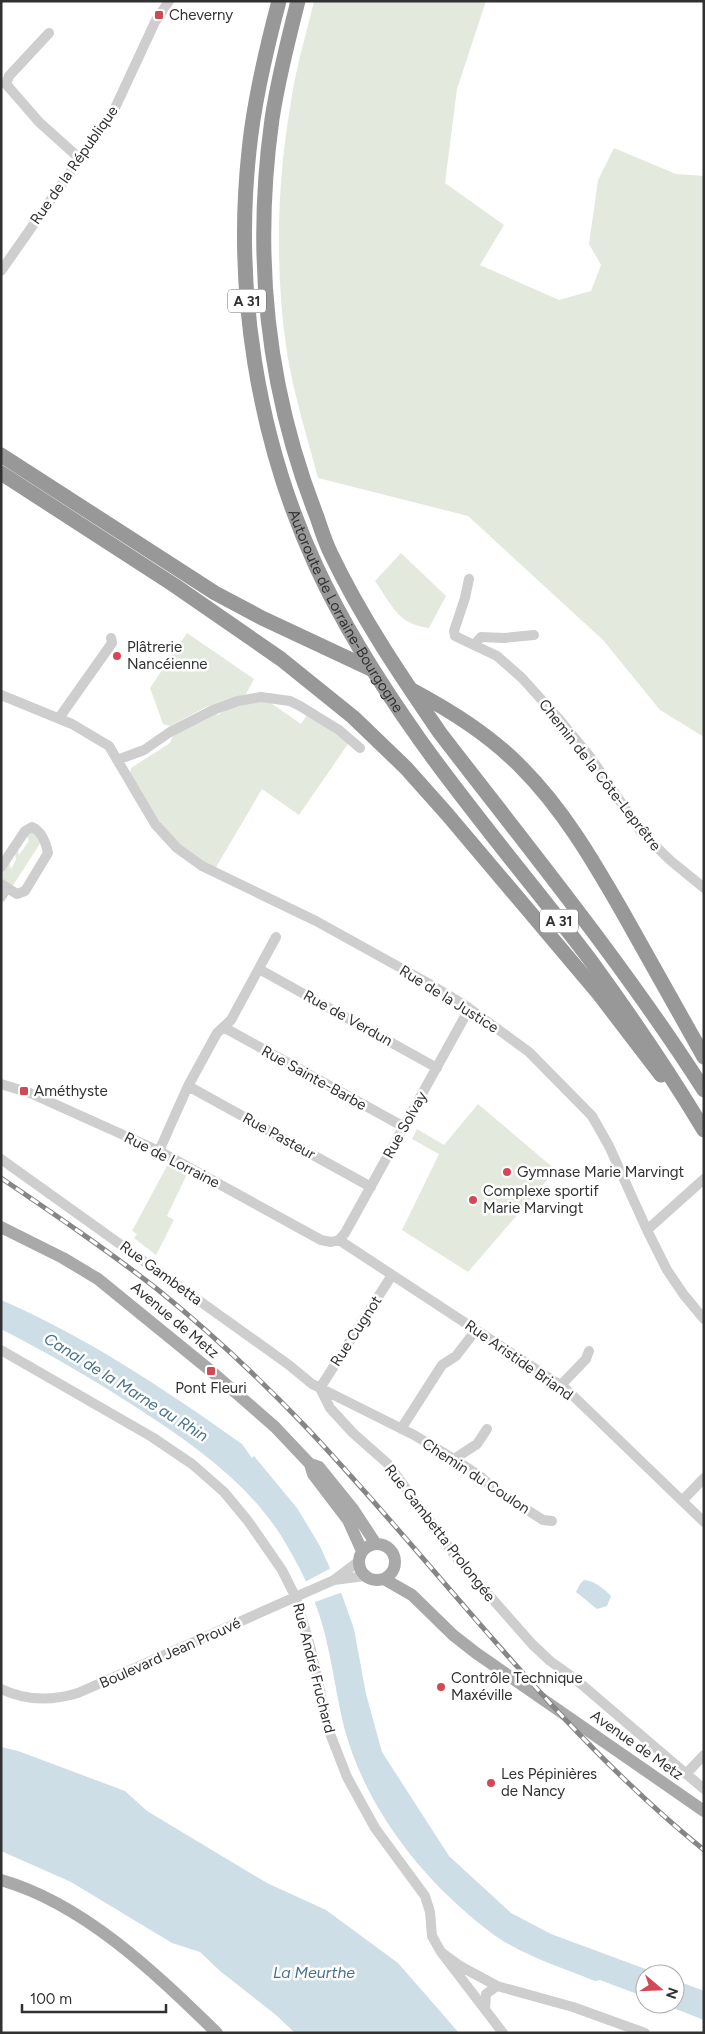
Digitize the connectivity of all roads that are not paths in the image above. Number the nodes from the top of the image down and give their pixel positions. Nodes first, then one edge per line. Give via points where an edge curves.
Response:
1 (169, 1) edge
2 (279, 1) edge
3 (298, 1) edge
4 (49, 34) dead end
5 (3, 84) edge
6 (79, 158) junction
7 (1, 271) edge
8 (1, 455) edge
9 (1, 474) edge
10 (78, 514) junction
11 (469, 579) dead end
12 (534, 635) dead end
13 (111, 638) dead end
14 (475, 644) junction
15 (1, 695) edge
16 (59, 718) junction
17 (360, 748) dead end
18 (117, 760) junction
19 (1, 868) edge
20 (4, 886) edge
21 (704, 888) edge
22 (1, 897) edge
23 (276, 937) dead end
24 (259, 969) junction
25 (470, 1009) junction
26 (225, 1028) junction
27 (704, 1057) edge
28 (437, 1068) junction
29 (1, 1084) edge
30 (188, 1086) junction
31 (704, 1090) edge
32 (689, 1106) junction
33 (404, 1127) junction
34 (704, 1130) edge
35 (159, 1151) junction
36 (1, 1159) edge
37 (704, 1179) edge
38 (370, 1187) junction
39 (1, 1228) edge
40 (647, 1230) junction
41 (339, 1240) junction
42 (392, 1275) junction
43 (704, 1319) edge
44 (476, 1330) junction
45 (1, 1350) edge
46 (589, 1351) dead end
47 (561, 1385) junction
48 (320, 1388) junction
49 (401, 1429) junction
50 (487, 1429) dead end
51 (454, 1459) junction
52 (310, 1464) junction
53 (704, 1478) edge
54 (682, 1501) junction
55 (552, 1520) dead end
56 (704, 1522) edge
57 (376, 1544) junction
58 (361, 1556) junction
59 (395, 1564) junction
60 (365, 1576) junction
61 (384, 1578) junction
62 (334, 1580) junction
63 (412, 1595) junction
64 (1, 1689) edge
65 (704, 1755) edge
66 (686, 1774) junction
67 (704, 1789) edge
68 (704, 1811) edge
69 (1, 1880) edge
70 (440, 1952) junction
71 (497, 1986) junction
72 (484, 2010) junction
73 (217, 2033) edge
74 (503, 2033) edge
75 (645, 2033) edge

1 - 6 street, Rue de la République via 155,22 119,102
2 - 32 highway, Autoroute de Lorraine-Bourgogne / A 31 via 249,150 244,240 248,312 260,389 277,461 300,530 328,592 362,653 421,742 595,967 656,1052
3 - 31 highway, Autoroute de Lorraine-Bourgogne / A 31 via 279,80 266,172 263,228 266,298 275,372 292,447 327,545 394,664 440,733 622,969
4 - 5 street
5 - 6 street
6 - 7 street, Rue de la République
8 - 10 highway
9 - 10 highway
10 - 27 highway via 262,618 444,707 502,751 540,788 581,841
10 - 32 highway via 281,659 379,741 447,814 599,994 655,1069
11 - 14 street, Chemin de la Côte-Leprêtre via 454,631 455,636
12 - 14 street via 481,637
13 - 16 street via 112,643
14 - 21 street, Chemin de la Côte-Leprêtre via 498,656 528,685 591,758 641,832
15 - 16 street, Rue de la Justice
16 - 18 street, Rue de la Justice via 109,746
17 - 18 street via 339,730 300,706 290,701 261,697 213,710 170,732 144,750
18 - 25 street, Rue de la Justice via 155,824 189,857 216,874 355,942
19 - 20 street via 25,830 32,827 38,831 47,846 47,856 25,891 17,894
20 - 22 street
23 - 24 street
24 - 26 street
24 - 28 street, Rue de Verdun
25 - 28 street, Rue Solvay
25 - 40 street, Rue de la Justice via 528,1052 585,1107 601,1130
26 - 30 street via 217,1033
26 - 33 street, Rue Sainte-Barbe
28 - 33 street, Rue Solvay
29 - 35 street, Rue de Lorraine via 30,1093
30 - 35 street
30 - 38 street, Rue Pasteur
32 - 34 highway, Autoroute de Lorraine-Bourgogne / A 31
33 - 38 street, Rue Solvay
35 - 41 street, Rue de Lorraine via 321,1240
36 - 48 street, Rue Gambetta
37 - 40 street
38 - 41 street, Rue Solvay
39 - 52 main road, Avenue de Metz via 69,1261 111,1288 275,1427
40 - 43 street, Rue de la Justice via 676,1283
41 - 42 street, Rue Aristide Briand
42 - 44 street, Rue Aristide Briand
42 - 48 street, Rue Cugnot
44 - 47 street, Rue Aristide Briand
44 - 49 street via 456,1356 442,1365
45 - 70 street, Rue André Fruchard via 152,1437 192,1464 224,1492 248,1521 282,1570 296,1598 329,1731 347,1777 375,1828 425,1896 432,1936
46 - 47 street via 586,1359
47 - 54 street, Rue Aristide Briand
48 - 49 street, Rue Gambetta
48 - 66 street, Rue Gambetta Prolongée via 330,1408 388,1464 459,1561 532,1644
49 - 51 street, Chemin du Coulon
50 - 51 street via 477,1444
51 - 55 street, Chemin du Coulon via 543,1520
52 - 57 main road, Avenue de Metz via 319,1467 328,1477
52 - 58 main road, Avenue de Metz via 313,1474 348,1520
53 - 54 street
54 - 56 street, Rue Aristide Briand
57 - 58 main road
57 - 59 main road via 388,1547
58 - 60 main road
58 - 62 street, Boulevard Jean Prouvé
59 - 61 main road
59 - 63 main road, Avenue de Metz
60 - 61 main road via 377,1580
60 - 62 street, Boulevard Jean Prouvé
61 - 63 main road, Avenue de Metz
62 - 64 street, Boulevard Jean Prouvé via 65,1698 28,1698
63 - 68 main road, Avenue de Metz via 453,1635
65 - 66 street
66 - 67 street, Rue Gambetta Prolongée
69 - 73 main road via 53,1902 113,1940
70 - 71 street
70 - 72 street, Rue André Fruchard
71 - 72 street via 486,1994
71 - 75 street via 573,2007
72 - 74 street, Rue André Fruchard

